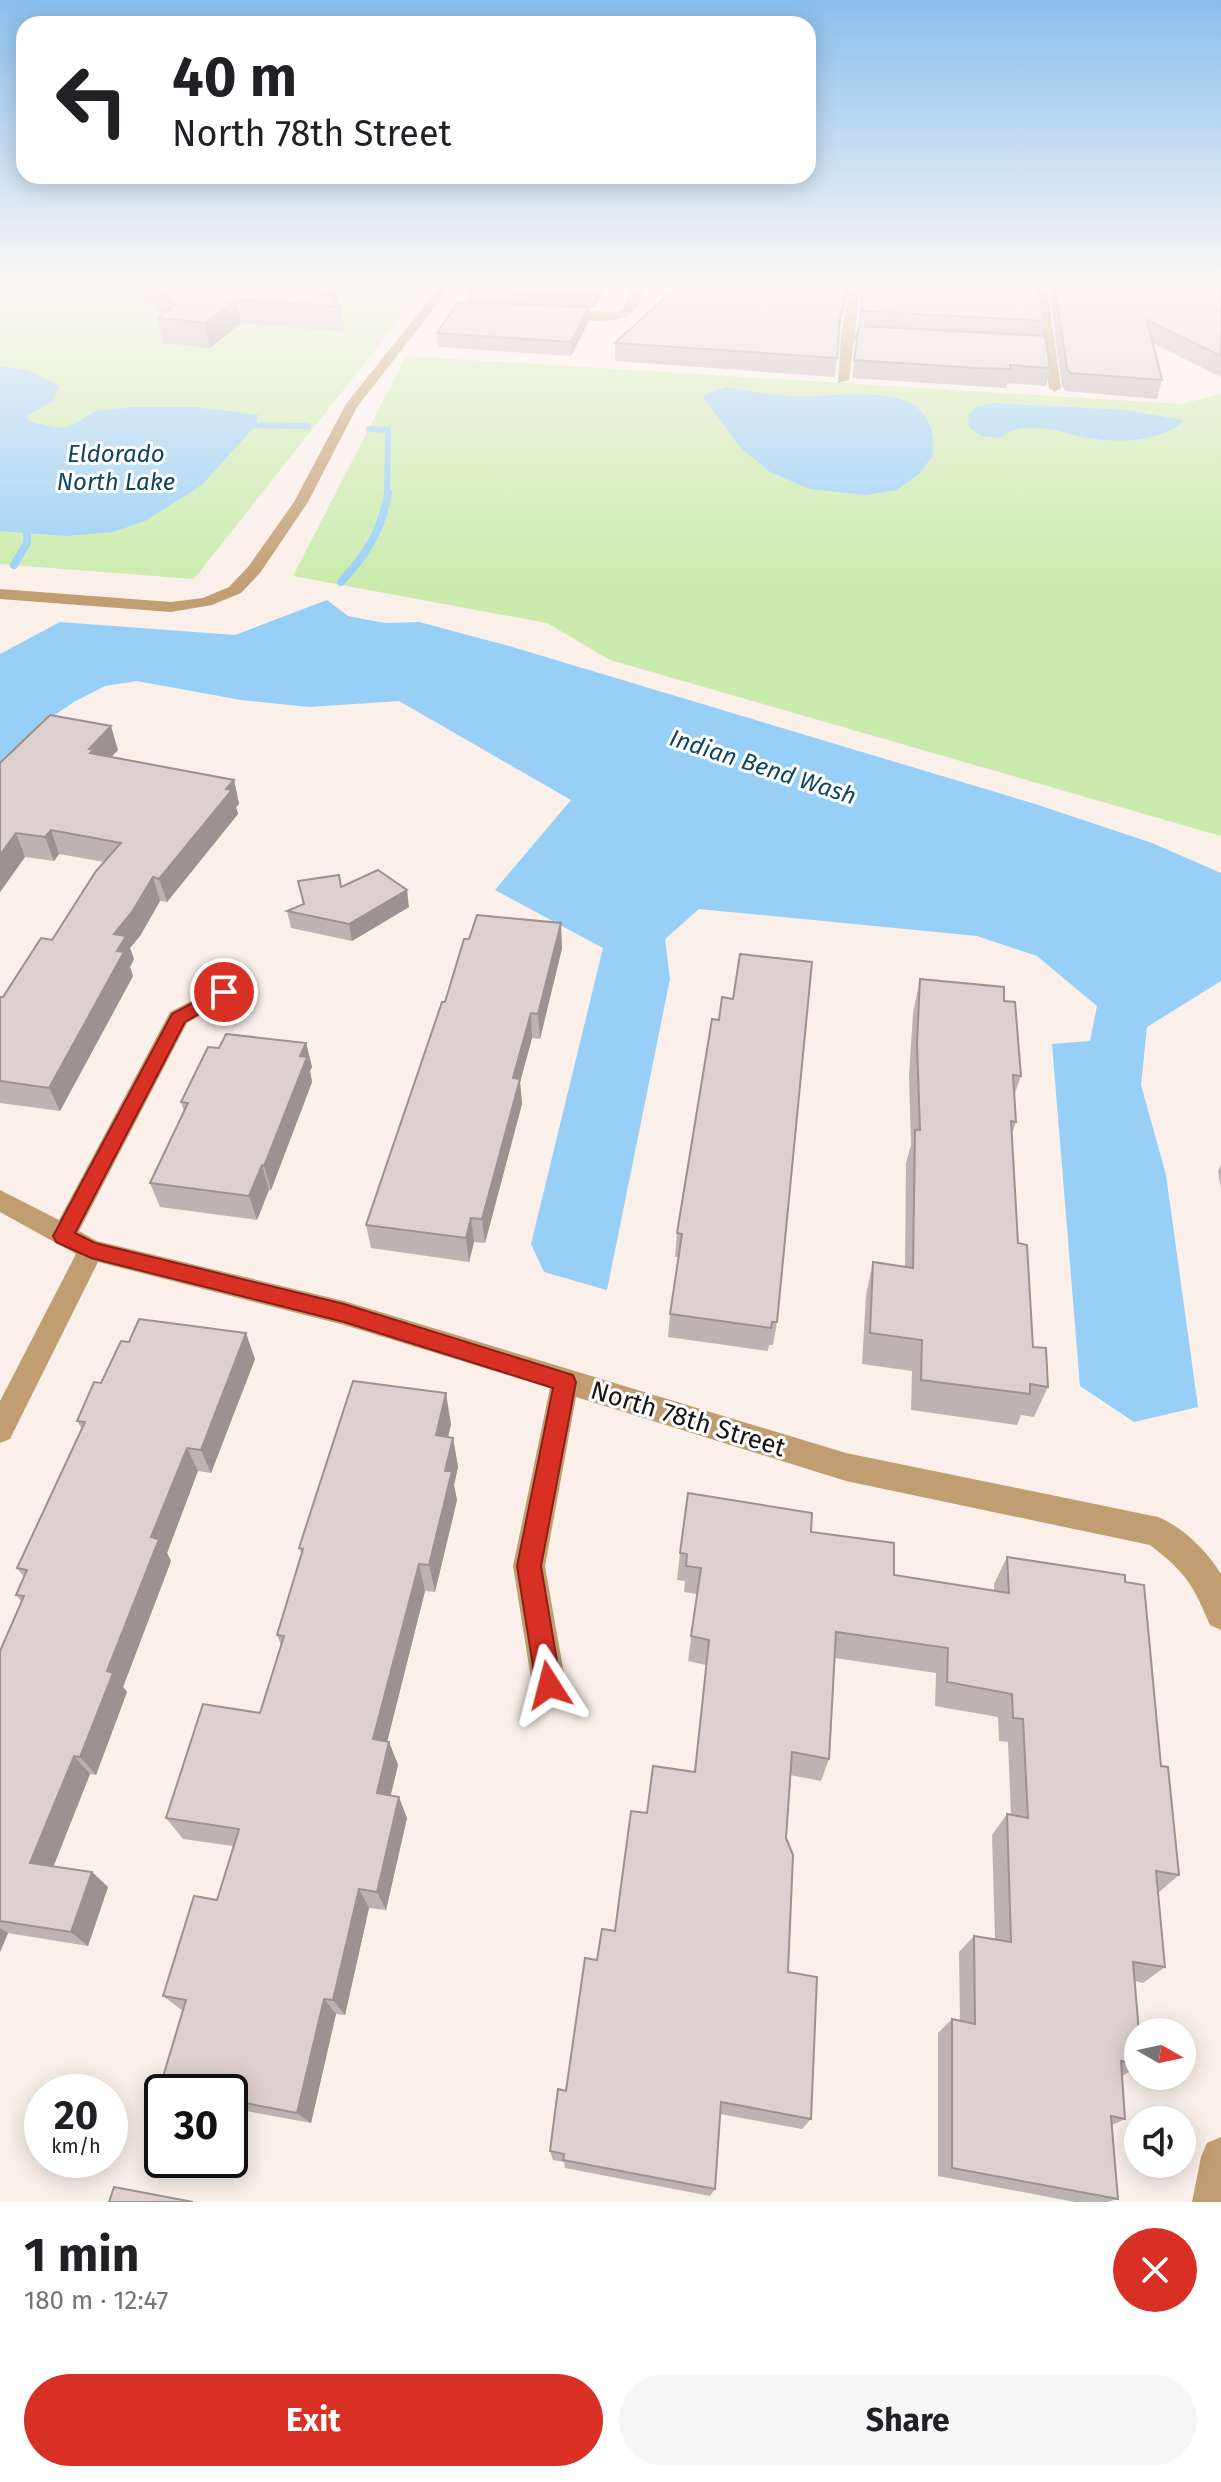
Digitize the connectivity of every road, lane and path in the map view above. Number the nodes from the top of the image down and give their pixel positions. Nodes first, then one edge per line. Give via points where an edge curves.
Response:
1 (369, 383) edge
2 (1054, 383) edge
3 (1055, 388) dead end
4 (0, 594) edge
5 (224, 992) dead end
6 (0, 1200) edge
7 (63, 1236) junction
8 (91, 1250) junction
9 (565, 1382) junction
10 (0, 1430) edge
11 (1221, 1614) edge
12 (549, 1685) dead end
13 (1221, 2157) edge
14 (1213, 2202) edge

1 - 4 street via 260,563 245,582 222,596 171,607
2 - 3 street
5 - 7 street via 178,1018
6 - 7 street, North 78th Street
7 - 8 street, North 78th Street
8 - 9 street, North 78th Street via 344,1313
8 - 10 street
9 - 11 street, North 78th Street via 846,1467 1158,1532 1198,1564 1217,1595
9 - 12 street via 529,1566
13 - 14 street

